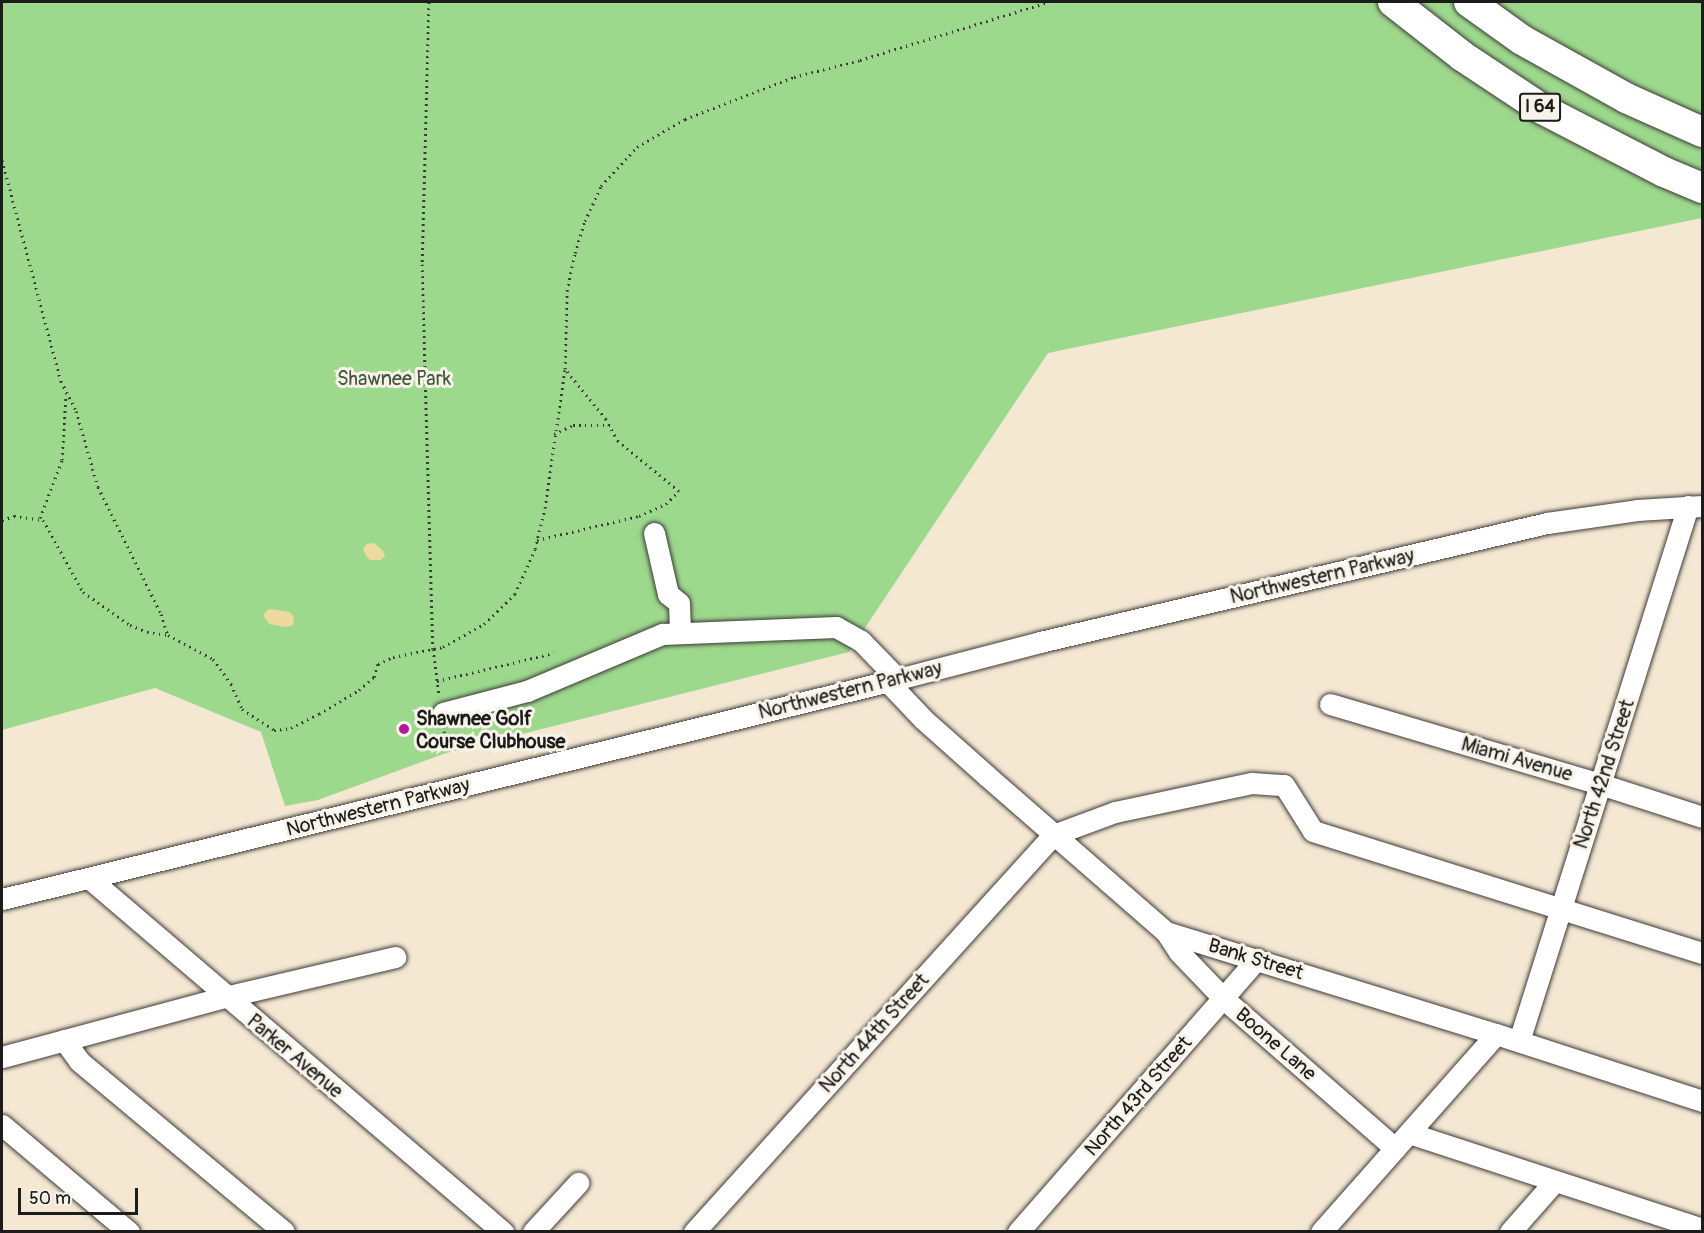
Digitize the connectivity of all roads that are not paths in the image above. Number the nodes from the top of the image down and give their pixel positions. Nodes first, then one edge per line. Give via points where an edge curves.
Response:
1 (1393, 2) edge
2 (1407, 2) edge
3 (1469, 2) edge
4 (1702, 132) edge
5 (1702, 175) edge
6 (1702, 188) edge
7 (1695, 506) edge
8 (654, 533) dead end
9 (680, 633) junction
10 (893, 680) junction
11 (1330, 704) dead end
12 (442, 713) road end
13 (1600, 784) junction
14 (1702, 817) edge
15 (1053, 835) junction
16 (88, 878) junction
17 (2, 899) edge
18 (1560, 910) junction
19 (1166, 932) junction
20 (1702, 952) edge
21 (395, 957) dead end
22 (1257, 959) junction
23 (225, 997) junction
24 (1224, 999) junction
25 (1496, 1034) junction
26 (64, 1040) junction
27 (1519, 1041) junction
28 (2, 1057) edge
29 (1702, 1101) edge
30 (3, 1129) edge
31 (1402, 1140) junction
32 (1555, 1181) junction
33 (578, 1183) dead end
34 (1702, 1229) edge
35 (129, 1232) edge
36 (284, 1232) edge
37 (503, 1232) edge
38 (532, 1232) edge
39 (694, 1232) edge
40 (1018, 1232) edge
41 (1322, 1232) edge
42 (1510, 1232) edge

1 - 6 highway, I 64 via 1462,56 1542,109
2 - 5 highway via 1478,56 1553,103
3 - 4 highway, I 64 via 1522,40 1626,98
7 - 10 street, Northwestern Parkway via 1637,510 1547,524
7 - 13 street, North 42nd Street
8 - 9 street via 668,594 679,603
9 - 10 street, Bank Street via 836,627 861,641
9 - 12 street, Bank Street via 662,634 527,691
10 - 15 street, Bank Street via 922,719
10 - 16 street, Northwestern Parkway
11 - 13 street, Miami Avenue
13 - 14 street, Miami Avenue
13 - 18 street, North 42nd Street
15 - 18 street via 1114,812 1252,783 1284,785 1313,831
15 - 19 street, Bank Street
15 - 39 street, North 44th Street
16 - 17 street, Northwestern Parkway
16 - 23 street, Parker Avenue
18 - 20 street
18 - 27 street, North 42nd Street
19 - 22 street, Bank Street
19 - 24 street, Boone Lane via 1179,952
21 - 23 street
22 - 24 street, North 43rd Street
22 - 25 street, Bank Street
23 - 26 street
23 - 37 street, Parker Avenue
24 - 31 street, Boone Lane
24 - 40 street, North 43rd Street
25 - 27 street, Bank Street
25 - 31 street
26 - 28 street
26 - 36 street via 79,1060
27 - 29 street, Bank Street
30 - 35 street
31 - 32 street, Boone Lane
31 - 41 street
32 - 34 street, Boone Lane
32 - 42 street
33 - 38 street

